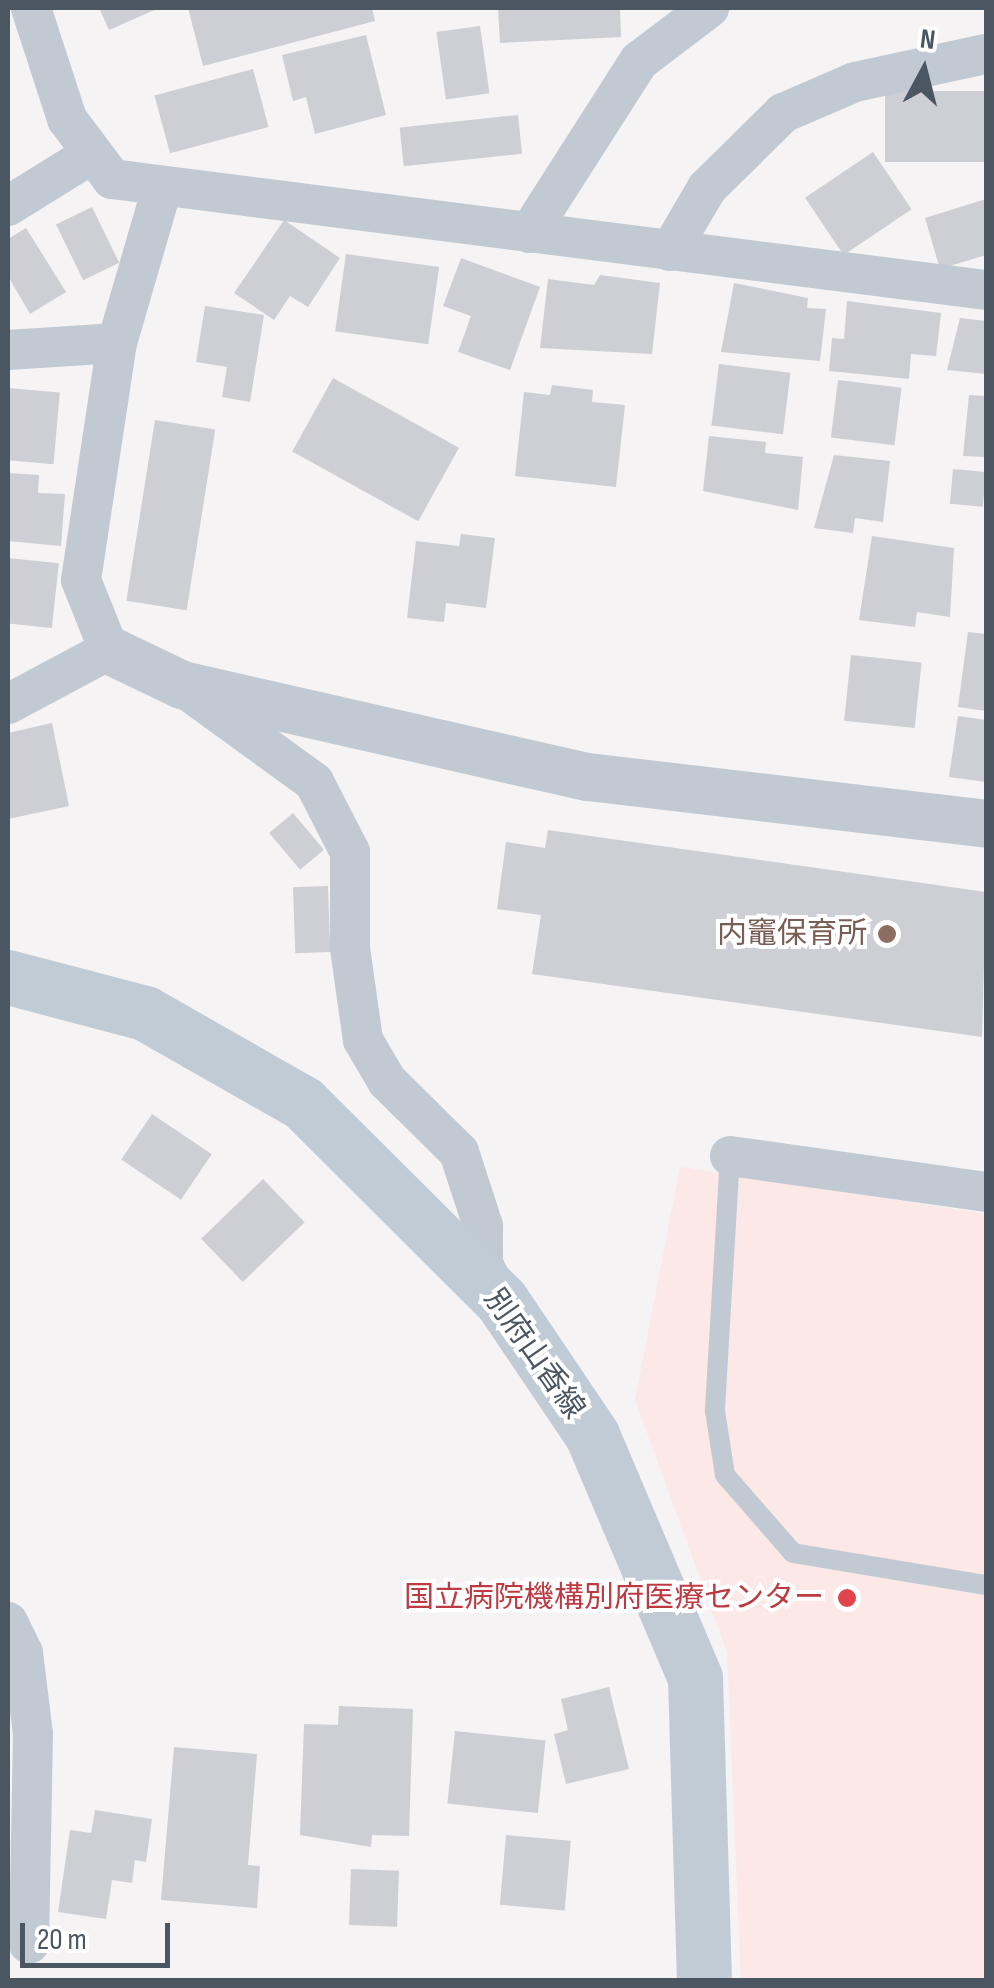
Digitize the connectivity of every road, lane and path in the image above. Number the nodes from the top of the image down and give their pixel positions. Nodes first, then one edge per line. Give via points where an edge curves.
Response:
1 (31, 8) edge
2 (709, 8) edge
3 (986, 54) edge
4 (92, 154) junction
5 (162, 188) junction
6 (8, 206) edge
7 (529, 233) junction
8 (670, 251) junction
9 (986, 290) edge
10 (117, 343) junction
11 (8, 350) edge
12 (110, 650) junction
13 (182, 686) junction
14 (8, 704) edge
15 (986, 824) edge
16 (8, 977) edge
17 (730, 1156) joint
18 (985, 1184) edge
19 (501, 1300) junction
20 (986, 1584) edge
21 (8, 1622) edge
22 (29, 1944) dead end
23 (704, 1980) edge

1 - 4 street via 67,119
2 - 7 street via 640,62
3 - 8 street via 854,82 783,113 707,188
4 - 5 street via 112,179
4 - 6 street
5 - 7 street
5 - 10 street
7 - 8 street
8 - 9 street
10 - 11 street
10 - 12 street via 81,580
12 - 13 street
12 - 14 street
13 - 15 street via 588,776
13 - 19 street via 314,782 350,852 350,948 363,1040 387,1081 459,1152 483,1226 482,1264
16 - 19 main road, 別府山香線 via 146,1012 302,1102
17 - 18 street
17 - 20 lane via 716,1411 725,1475 793,1553
19 - 23 main road, 別府山香線 via 592,1435 695,1678
21 - 22 street via 23,1653 33,1734

